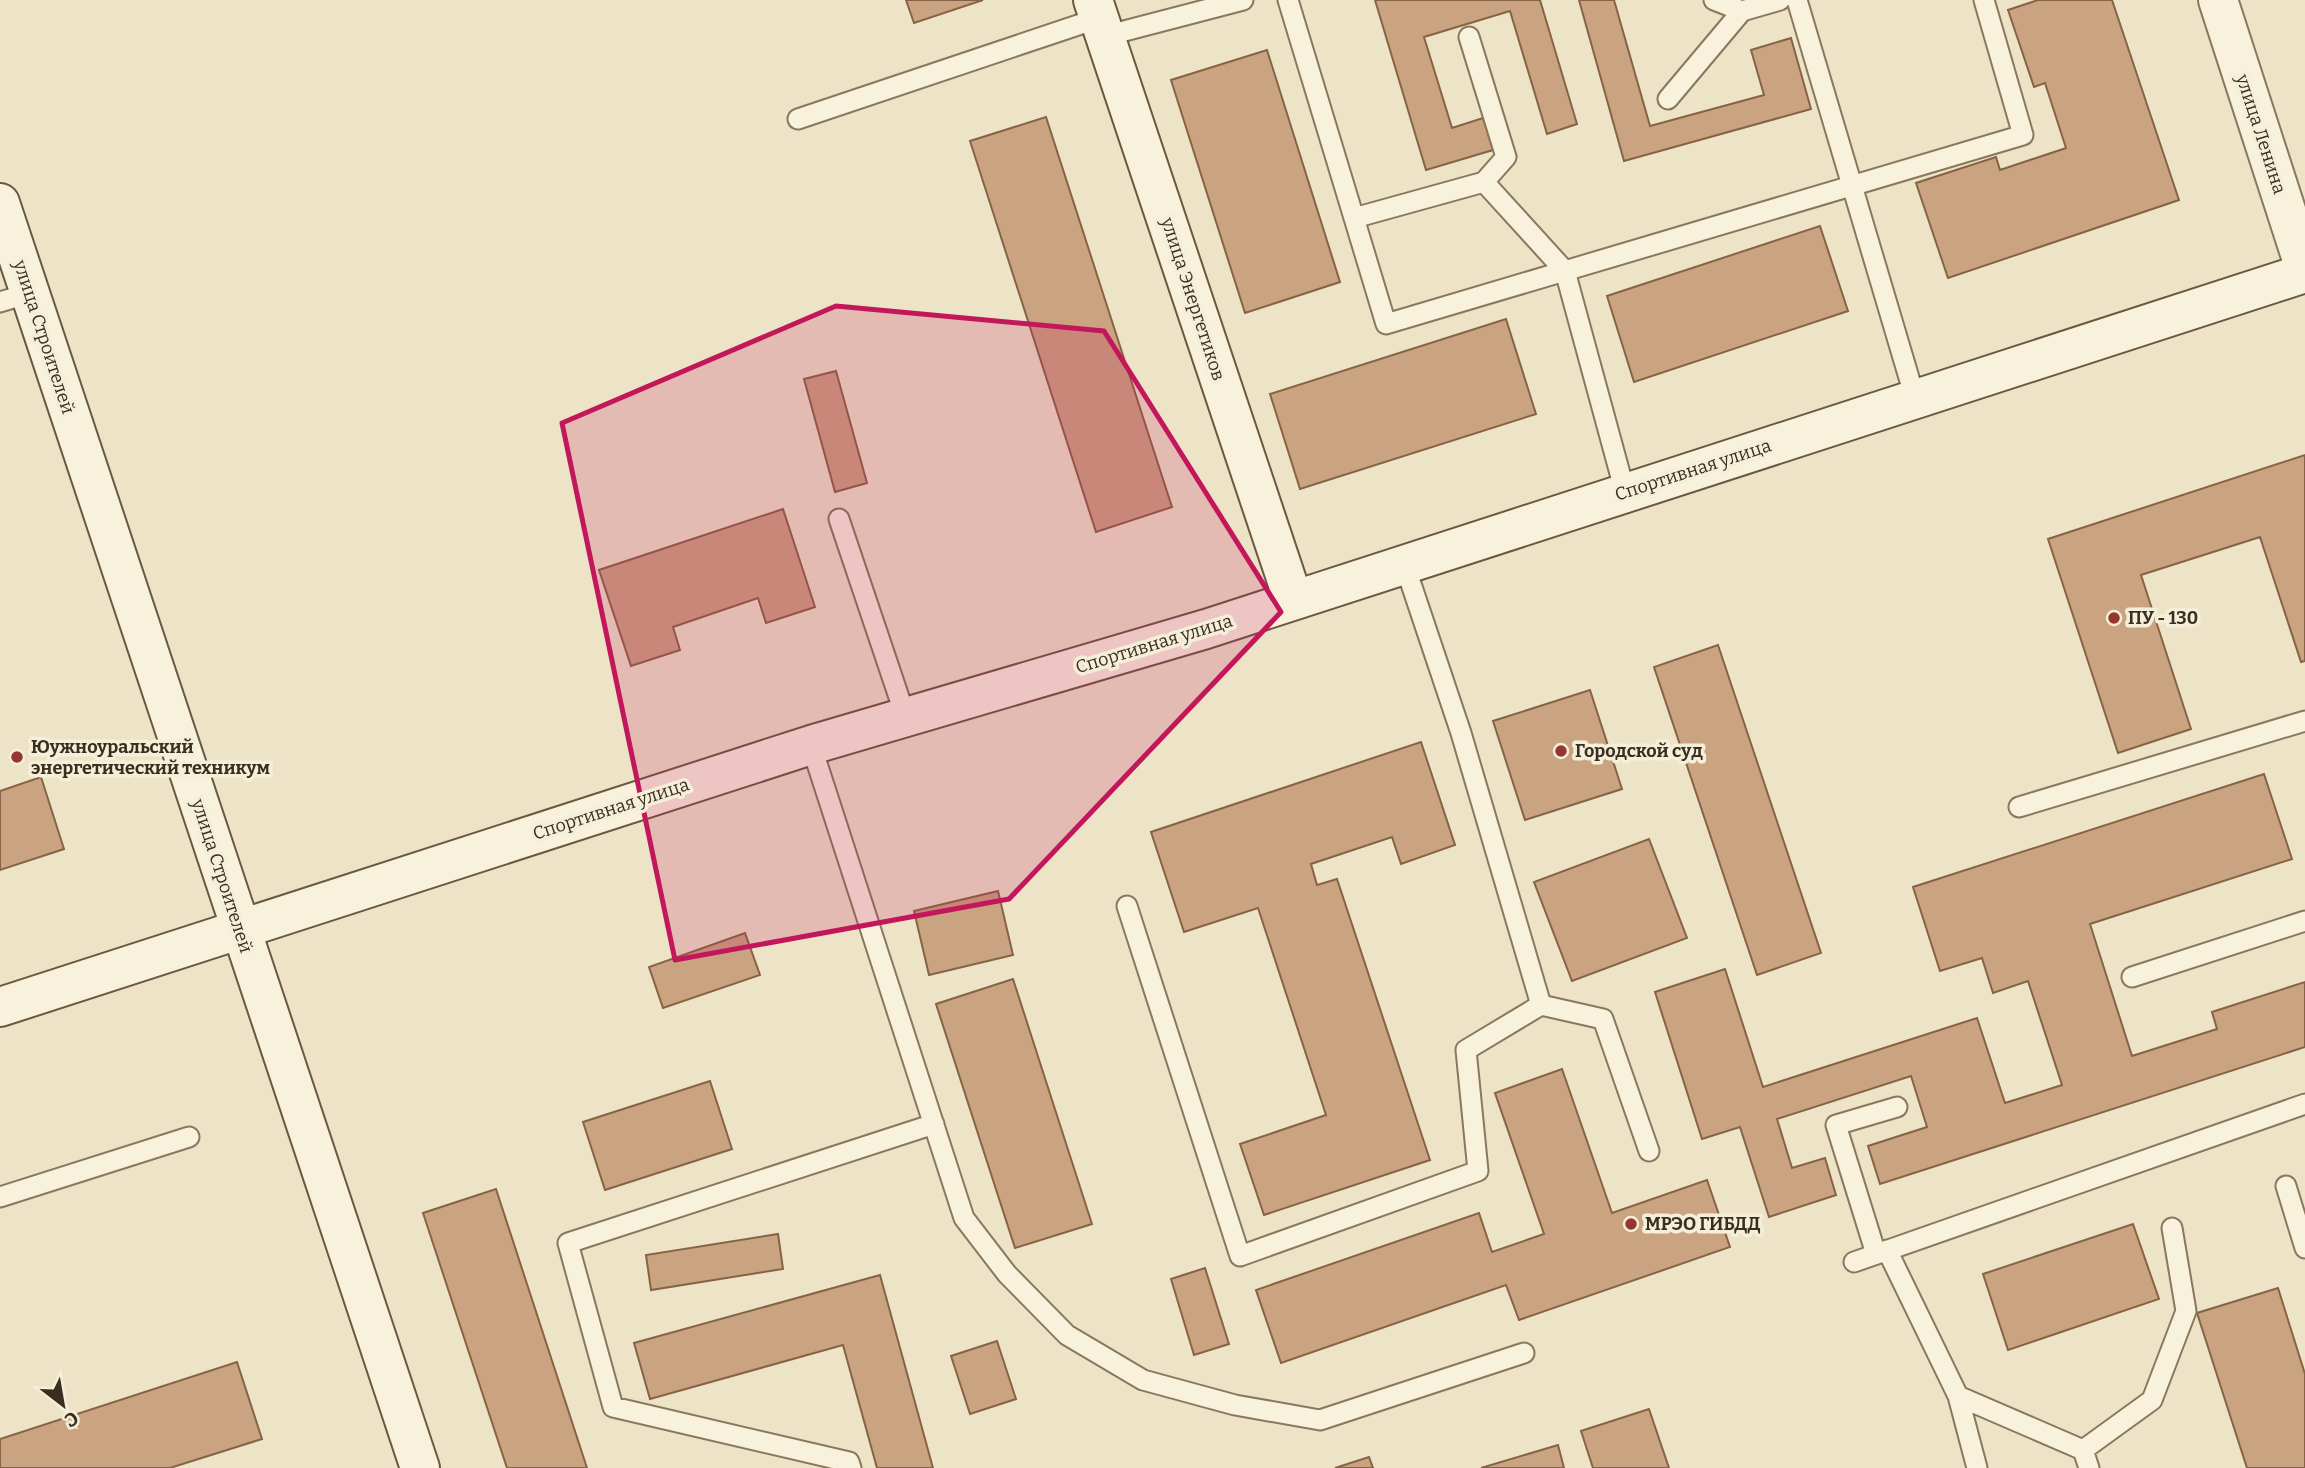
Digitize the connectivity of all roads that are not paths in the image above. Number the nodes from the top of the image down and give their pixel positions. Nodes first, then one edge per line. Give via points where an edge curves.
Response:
1 (1242, 0) edge
2 (1288, 0) edge
3 (1714, 0) edge
4 (1780, 0) edge
5 (1797, 0) edge
6 (1984, 0) edge
7 (2218, 0) edge
8 (1742, 11) junction
9 (1099, 18) edge
10 (1469, 37) dead end
11 (1668, 99) dead end
12 (798, 120) dead end
13 (1484, 182) junction
14 (1852, 186) junction
15 (0, 203) edge
16 (1354, 218) junction
17 (1565, 271) junction
18 (2305, 271) edge
19 (15, 297) edge
20 (1915, 398) junction
21 (1625, 492) junction
22 (839, 519) dead end
23 (1404, 564) junction
24 (1293, 599) junction
25 (906, 718) junction
26 (2305, 720) edge
27 (811, 745) junction
28 (2018, 807) dead end
29 (1128, 906) dead end
30 (2305, 921) edge
31 (239, 929) junction
32 (2132, 977) dead end
33 (1541, 1005) junction
34 (0, 1007) edge
35 (2305, 1104) edge
36 (1897, 1107) dead end
37 (934, 1124) junction
38 (189, 1137) dead end
39 (1649, 1151) dead end
40 (2286, 1186) dead end
41 (0, 1197) edge
42 (2172, 1228) dead end
43 (2305, 1248) edge
44 (1881, 1252) junction
45 (1854, 1262) dead end
46 (1524, 1353) dead end
47 (1958, 1396) junction
48 (2086, 1459) edge
49 (420, 1468) edge
50 (851, 1468) edge
51 (1977, 1468) edge

1 - 9 lane
2 - 16 lane
3 - 8 lane
4 - 8 lane
5 - 14 lane
6 - 14 lane via 2023,135
7 - 18 street, улица Ленина
8 - 11 lane
9 - 12 lane
9 - 24 street, улица Энергетиков
10 - 13 lane via 1506,157
13 - 16 lane
13 - 17 lane
14 - 17 lane
14 - 20 lane
15 - 19 street, улица Строителей
16 - 17 lane via 1386,324
17 - 21 lane
18 - 20 street, Спортивная улица
19 - 31 street, улица Строителей
20 - 21 street, Спортивная улица
21 - 23 street, Спортивная улица
22 - 25 lane
23 - 24 street, Спортивная улица
23 - 33 lane via 1461,733
24 - 25 street, Спортивная улица
25 - 27 street, Спортивная улица
26 - 28 lane
27 - 31 street, Спортивная улица
27 - 37 lane
29 - 33 lane via 1240,1256 1478,1171 1466,1049
30 - 32 lane
31 - 34 street, Спортивная улица
31 - 49 street, улица Строителей
33 - 39 lane via 1603,1019
35 - 44 lane
36 - 44 lane via 1836,1125
37 - 46 lane via 964,1218 1007,1274 1067,1335 1143,1380 1235,1405 1320,1420
37 - 50 lane via 568,1243 613,1407 849,1462
38 - 41 lane
40 - 43 lane
42 - 48 lane via 2186,1311 2152,1400
44 - 45 lane
44 - 47 lane
47 - 48 lane
47 - 51 lane

